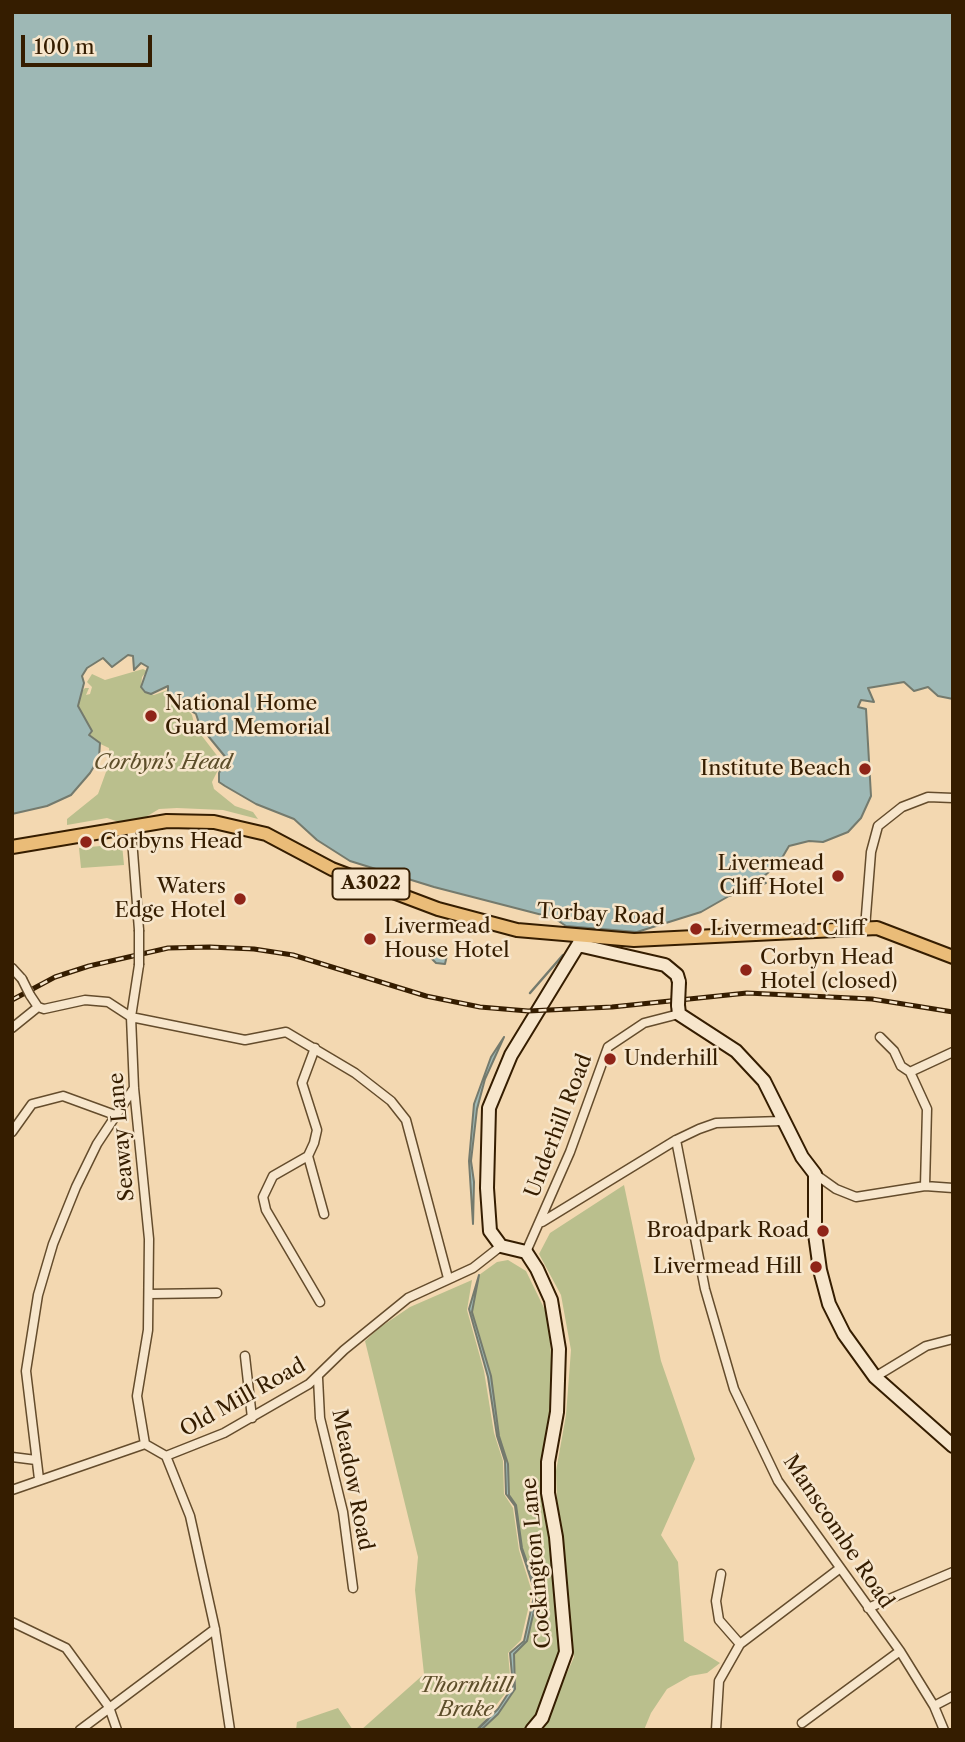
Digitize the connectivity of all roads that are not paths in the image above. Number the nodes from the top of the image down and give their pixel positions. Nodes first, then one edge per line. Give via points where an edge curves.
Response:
1 (953, 798) edge
2 (131, 826) junction
3 (12, 847) edge
4 (865, 928) junction
5 (580, 941) junction
6 (953, 957) edge
7 (12, 968) edge
8 (38, 1007) junction
9 (679, 1009) junction
10 (131, 1017) junction
11 (12, 1028) edge
12 (880, 1037) dead end
13 (315, 1048) junction
14 (953, 1052) edge
15 (910, 1072) junction
16 (134, 1088) junction
17 (115, 1115) junction
18 (782, 1121) junction
19 (12, 1132) edge
20 (676, 1140) junction
21 (308, 1156) junction
22 (814, 1174) junction
23 (925, 1186) junction
24 (953, 1188) edge
25 (319, 1194) junction
26 (309, 1195) dead end
27 (324, 1214) dead end
28 (541, 1223) junction
29 (501, 1246) junction
30 (526, 1252) junction
31 (448, 1279) junction
32 (217, 1293) dead end
33 (149, 1294) junction
34 (320, 1302) dead end
35 (953, 1339) edge
36 (245, 1356) dead end
37 (875, 1377) junction
38 (318, 1378) junction
39 (252, 1418) junction
40 (145, 1444) junction
41 (953, 1446) edge
42 (166, 1456) junction
43 (12, 1457) edge
44 (36, 1460) junction
45 (40, 1479) junction
46 (13, 1491) edge
47 (839, 1569) junction
48 (953, 1572) edge
49 (722, 1574) dead end
50 (353, 1588) dead end
51 (868, 1608) junction
52 (12, 1622) edge
53 (215, 1629) junction
54 (740, 1644) junction
55 (900, 1651) junction
56 (953, 1696) edge
57 (934, 1706) junction
58 (109, 1707) junction
59 (802, 1723) dead end
60 (80, 1730) edge
61 (117, 1730) edge
62 (230, 1730) edge
63 (532, 1730) edge
64 (716, 1730) edge
65 (944, 1730) edge

1 - 4 street via 928,797 902,807 878,826 871,852
2 - 3 main road, Torbay Road / A3022
2 - 5 main road, Torbay Road / A3022 via 187,820 245,828 277,838 332,869 438,909
2 - 10 street, Seaway Lane, bridge via 139,965
4 - 5 main road, Torbay Road / A3022
4 - 6 main road, Torbay Road / A3022 via 890,932
5 - 9 street, bridge via 665,965 680,982
5 - 29 street via 511,1055 489,1108 489,1223
7 - 8 street, bridge
8 - 10 street via 44,1010 85,1000 107,1002
8 - 11 street
9 - 18 street via 750,1065 764,1081
9 - 28 street, Underhill Road via 634,1028 608,1047
10 - 13 street via 245,1040 286,1032
10 - 16 street, Seaway Lane
12 - 15 street
13 - 21 street via 302,1083 317,1130
13 - 31 street via 391,1101 406,1120
14 - 15 street
15 - 23 street via 927,1109
16 - 17 street
16 - 33 street, Seaway Lane via 149,1238
17 - 19 street via 64,1096 32,1104
17 - 44 street via 63,1215 38,1295 26,1371
18 - 20 street via 716,1123
18 - 22 street
20 - 28 street
20 - 47 street, Manscombe Road via 705,1289 734,1389 778,1481
21 - 25 street
21 - 34 street via 273,1176 263,1197 266,1210
22 - 23 street via 856,1197
22 - 37 street via 815,1234 830,1304 844,1334
23 - 24 street
25 - 26 street
25 - 27 street
28 - 30 street, Underhill Road
29 - 30 street
29 - 31 street, Old Mill Road via 473,1268
30 - 63 street, Cockington Lane via 551,1300 559,1349 548,1493 566,1652 542,1718
31 - 38 street, Old Mill Road via 382,1317
32 - 33 street
33 - 40 street, Seaway Lane via 137,1396
35 - 37 street via 926,1346
36 - 39 street
37 - 41 street
38 - 39 street, Old Mill Road
38 - 50 street, Meadow Road via 320,1418 343,1512
39 - 42 street, Old Mill Road
40 - 42 street, Old Mill Road
40 - 45 street
42 - 53 street via 190,1516
43 - 44 street
44 - 45 street
45 - 46 street
47 - 51 street, Manscombe Road
47 - 54 street
48 - 51 street
49 - 54 street via 716,1601 719,1620
51 - 55 street, Manscombe Road
52 - 58 street via 66,1648
53 - 58 street
53 - 62 street
54 - 64 street via 719,1681
55 - 57 street, Manscombe Road
55 - 59 street
56 - 57 street
57 - 65 street, Manscombe Road
58 - 60 street
58 - 61 street

